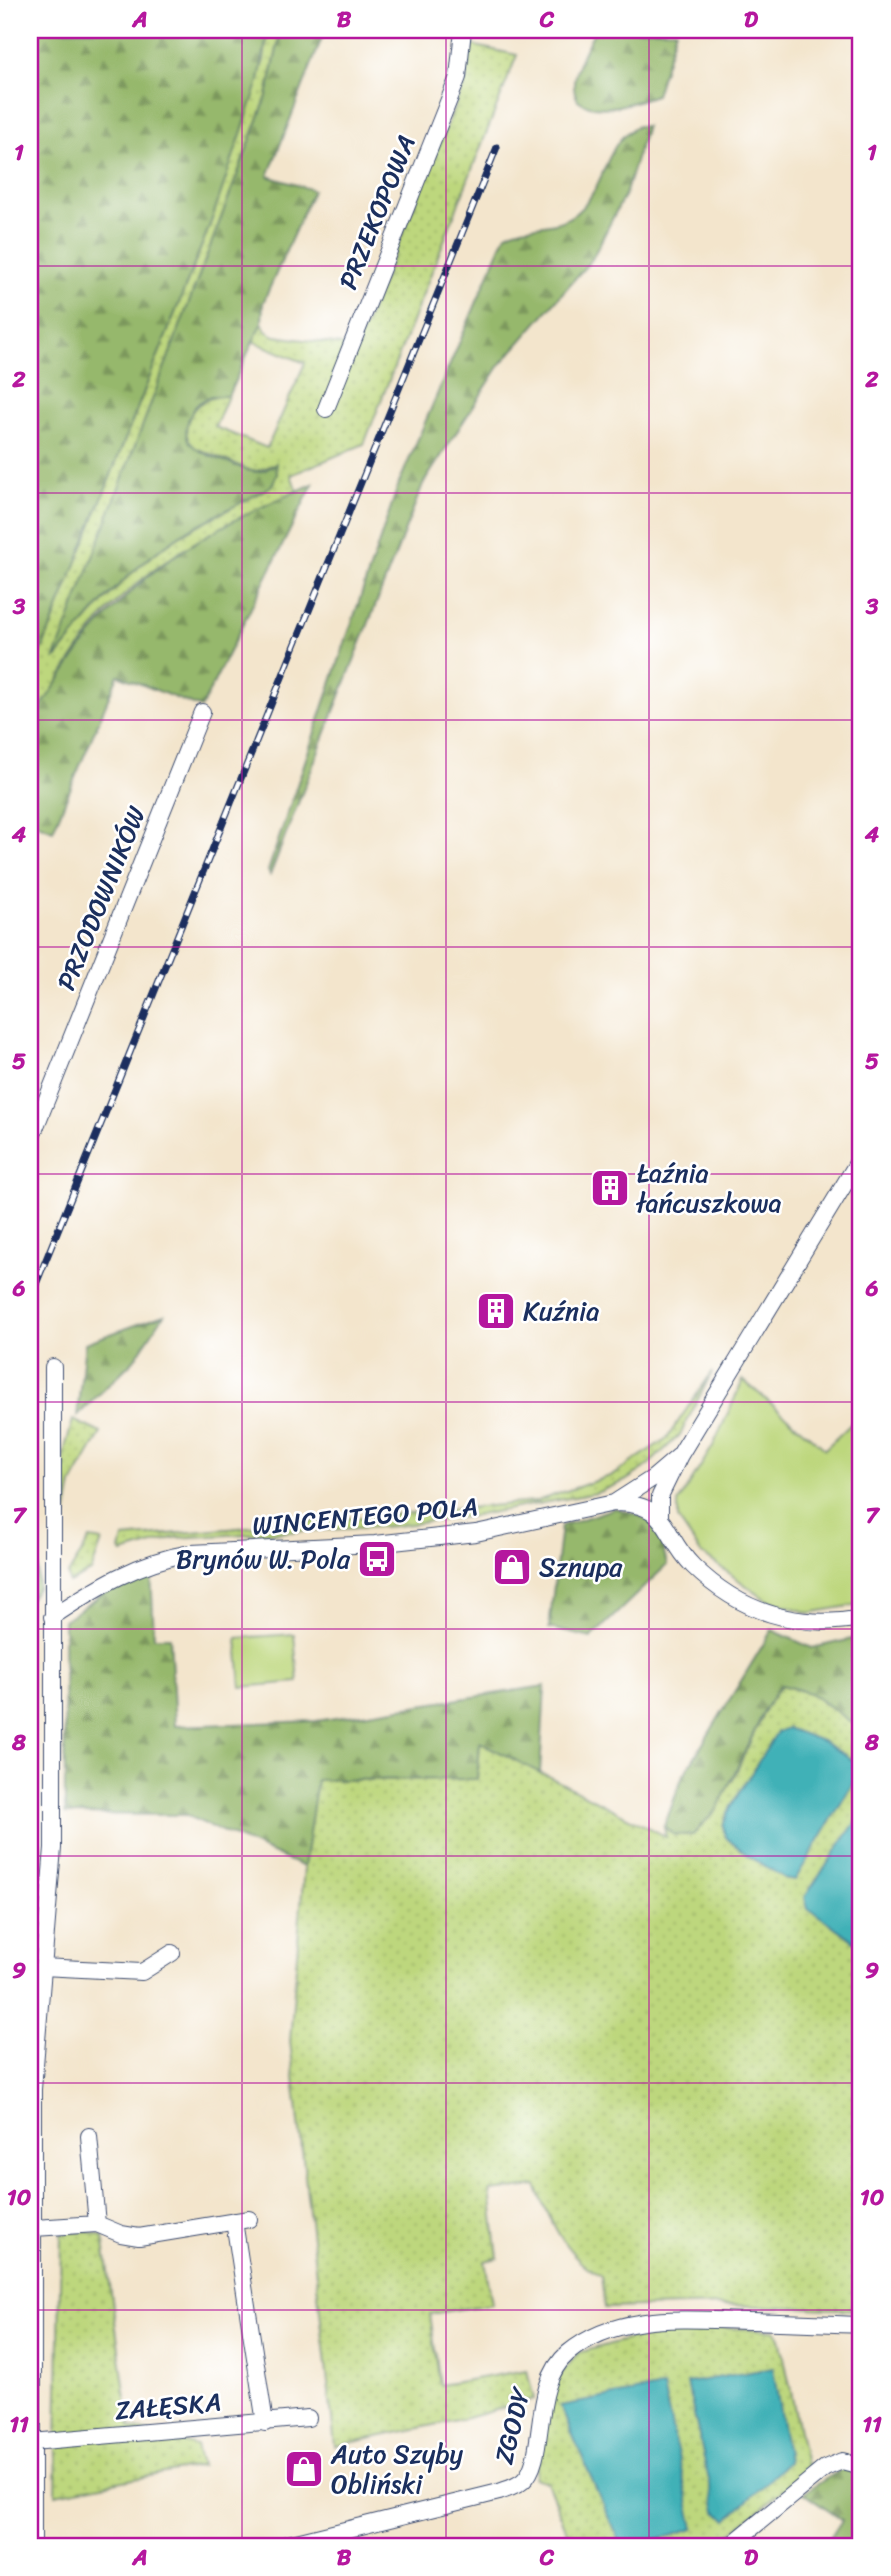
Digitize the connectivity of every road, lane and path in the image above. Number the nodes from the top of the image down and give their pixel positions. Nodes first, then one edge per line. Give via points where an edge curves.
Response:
1 (463, 30) edge
2 (326, 409) dead end
3 (202, 712) dead end
4 (30, 1140) edge
5 (861, 1157) edge
6 (53, 1367) dead end
7 (680, 1455) junction
8 (614, 1503) junction
9 (660, 1517) junction
10 (52, 1617) junction
11 (861, 1618) edge
12 (172, 1953) dead end
13 (42, 1968) junction
14 (31, 2089) edge
15 (89, 2136) dead end
16 (32, 2185) edge
17 (97, 2224) junction
18 (34, 2228) junction
19 (861, 2325) edge
20 (32, 2395) edge
21 (308, 2418) dead end
22 (265, 2423) junction
23 (32, 2442) junction
24 (861, 2466) edge
25 (33, 2546) edge
26 (280, 2546) edge
27 (730, 2546) edge

1 - 2 street, PRZEKOPOWA via 455,85
3 - 4 street, PRZODOWNIKÓW
5 - 7 street, WINCENTEGO POLA
6 - 10 street
7 - 8 street, WINCENTEGO POLA
7 - 9 street, WINCENTEGO POLA via 660,1496
8 - 9 street via 636,1503
8 - 10 street, WINCENTEGO POLA via 477,1533 163,1558 111,1579
9 - 11 street via 692,1565 758,1609 805,1622
10 - 13 street via 53,1848
12 - 13 street via 142,1972
13 - 14 street
14 - 16 street
15 - 17 street
16 - 18 street
17 - 18 street
17 - 22 street via 139,2237 242,2220
18 - 20 street
19 - 26 street, ZGODY via 673,2319 635,2322 605,2331 566,2354 550,2376 534,2462 522,2482 499,2492
20 - 23 street
21 - 22 street, ZAŁĘSKA
22 - 23 street, ZAŁĘSKA
23 - 25 street
24 - 27 street via 842,2461 825,2468

